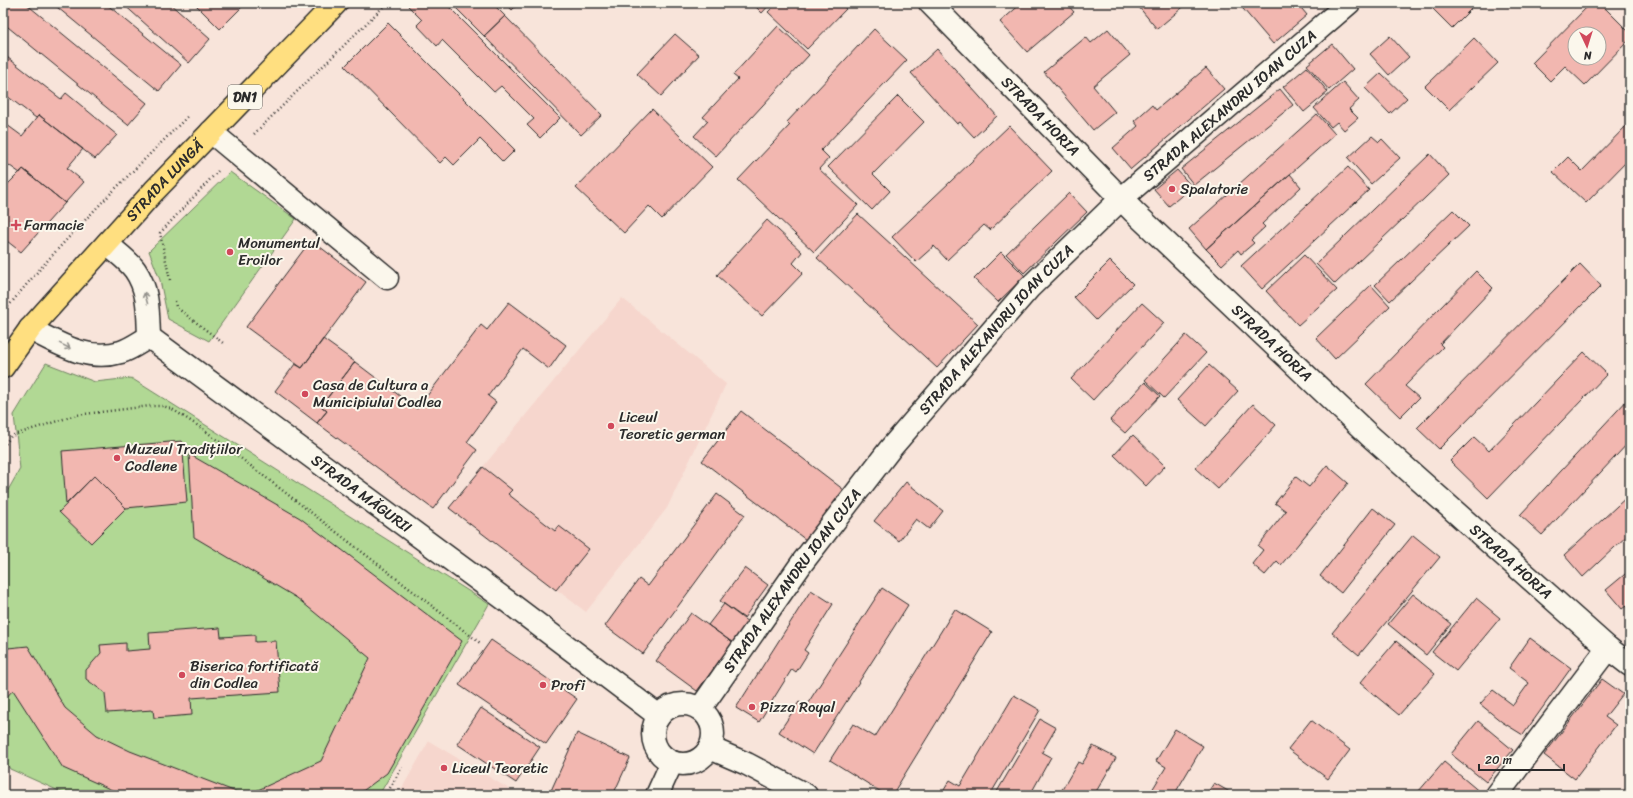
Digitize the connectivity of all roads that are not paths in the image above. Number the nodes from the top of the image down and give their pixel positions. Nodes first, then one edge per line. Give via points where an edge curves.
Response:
1 (336, 3) edge
2 (930, 3) edge
3 (1349, 3) edge
4 (211, 132) junction
5 (1121, 199) junction
6 (107, 244) junction
7 (387, 278) dead end
8 (30, 330) junction
9 (149, 337) junction
10 (3, 367) edge
11 (1608, 648) junction
12 (1630, 665) edge
13 (700, 709) junction
14 (659, 716) junction
15 (710, 748) junction
16 (672, 762) junction
17 (657, 795) edge
18 (806, 795) edge
19 (1497, 795) edge

1 - 4 highway, STRADA LUNGĂ / DN1
2 - 5 street, STRADA HORIA
3 - 5 street, STRADA ALEXANDRU IOAN CUZA
4 - 6 highway, STRADA LUNGĂ / DN1
4 - 7 street
5 - 11 street, STRADA HORIA via 1370,436
5 - 13 street, STRADA ALEXANDRU IOAN CUZA via 1029,288 890,449 802,563
6 - 8 highway, STRADA LUNGĂ / DN1
9 -> 6 street via 148,304 143,286 134,269
8 -> 9 street via 74,351 102,356 123,351
8 - 10 highway, STRADA LUNGĂ / DN1
9 - 14 street, STRADA MĂGURII via 520,610
11 - 12 street, STRADA HORIA
11 - 19 street
13 - 14 street via 687,704 674,705
13 - 15 street via 707,715 714,731
14 - 16 street via 652,733 654,742 657,751
15 - 16 street via 698,761 681,765
15 - 18 street
16 - 17 street

